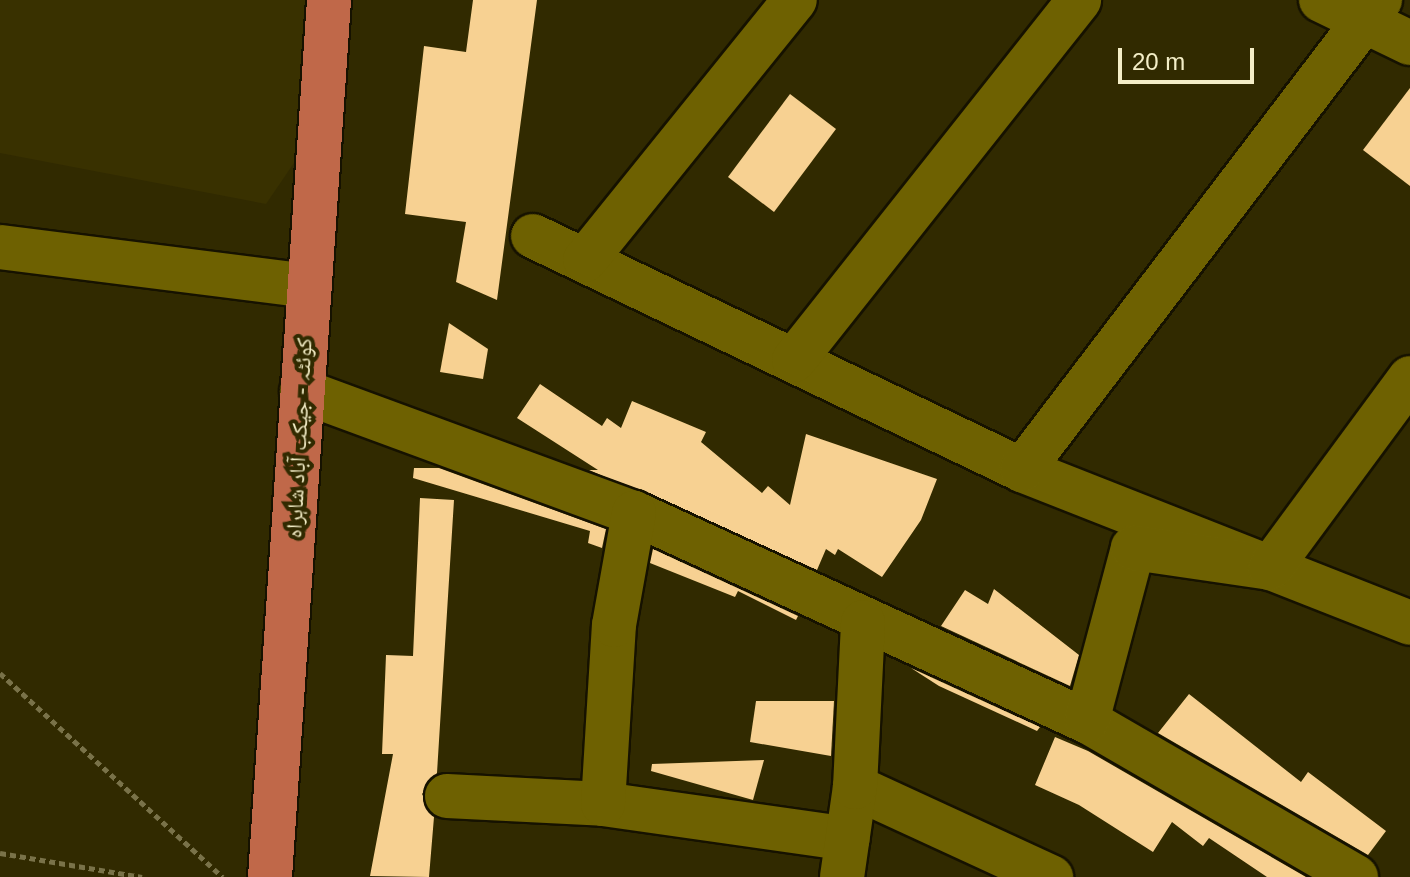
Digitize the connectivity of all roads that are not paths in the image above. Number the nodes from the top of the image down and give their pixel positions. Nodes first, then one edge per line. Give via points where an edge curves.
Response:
1 (329, 0) edge
2 (795, 0) edge
3 (1079, 0) edge
4 (1321, 0) edge
5 (1373, 11) edge
6 (1410, 43) edge
7 (533, 236) dead end
8 (0, 247) edge
9 (585, 260) junction
10 (309, 286) junction
11 (794, 360) junction
12 (1410, 378) edge
13 (302, 391) junction
14 (1022, 470) junction
15 (634, 513) junction
16 (1270, 568) junction
17 (863, 622) junction
18 (1410, 623) edge
19 (1087, 721) junction
20 (855, 787) junction
21 (447, 796) dead end
22 (603, 804) junction
23 (845, 858) edge
24 (1353, 876) edge
25 (270, 877) edge
26 (1051, 877) edge

1 - 10 highway, کوئٹہ - جیکب آباد شاہراہ
2 - 9 street
3 - 11 street
4 - 5 street
5 - 6 street
5 - 14 street
7 - 9 street
8 - 10 street
9 - 11 street
10 - 13 highway, کوئٹہ - جیکب آباد شاہراہ
11 - 14 street
12 - 16 street
13 - 15 street
13 - 25 highway, کوئٹہ - جیکب آباد شاہراہ
14 - 16 street
15 - 17 street
15 - 22 street via 614,625
16 - 18 street
16 - 19 street via 1133,548
17 - 19 street
17 - 20 street
19 - 24 street
20 - 23 street
20 - 26 street
21 - 22 street
22 - 23 street

